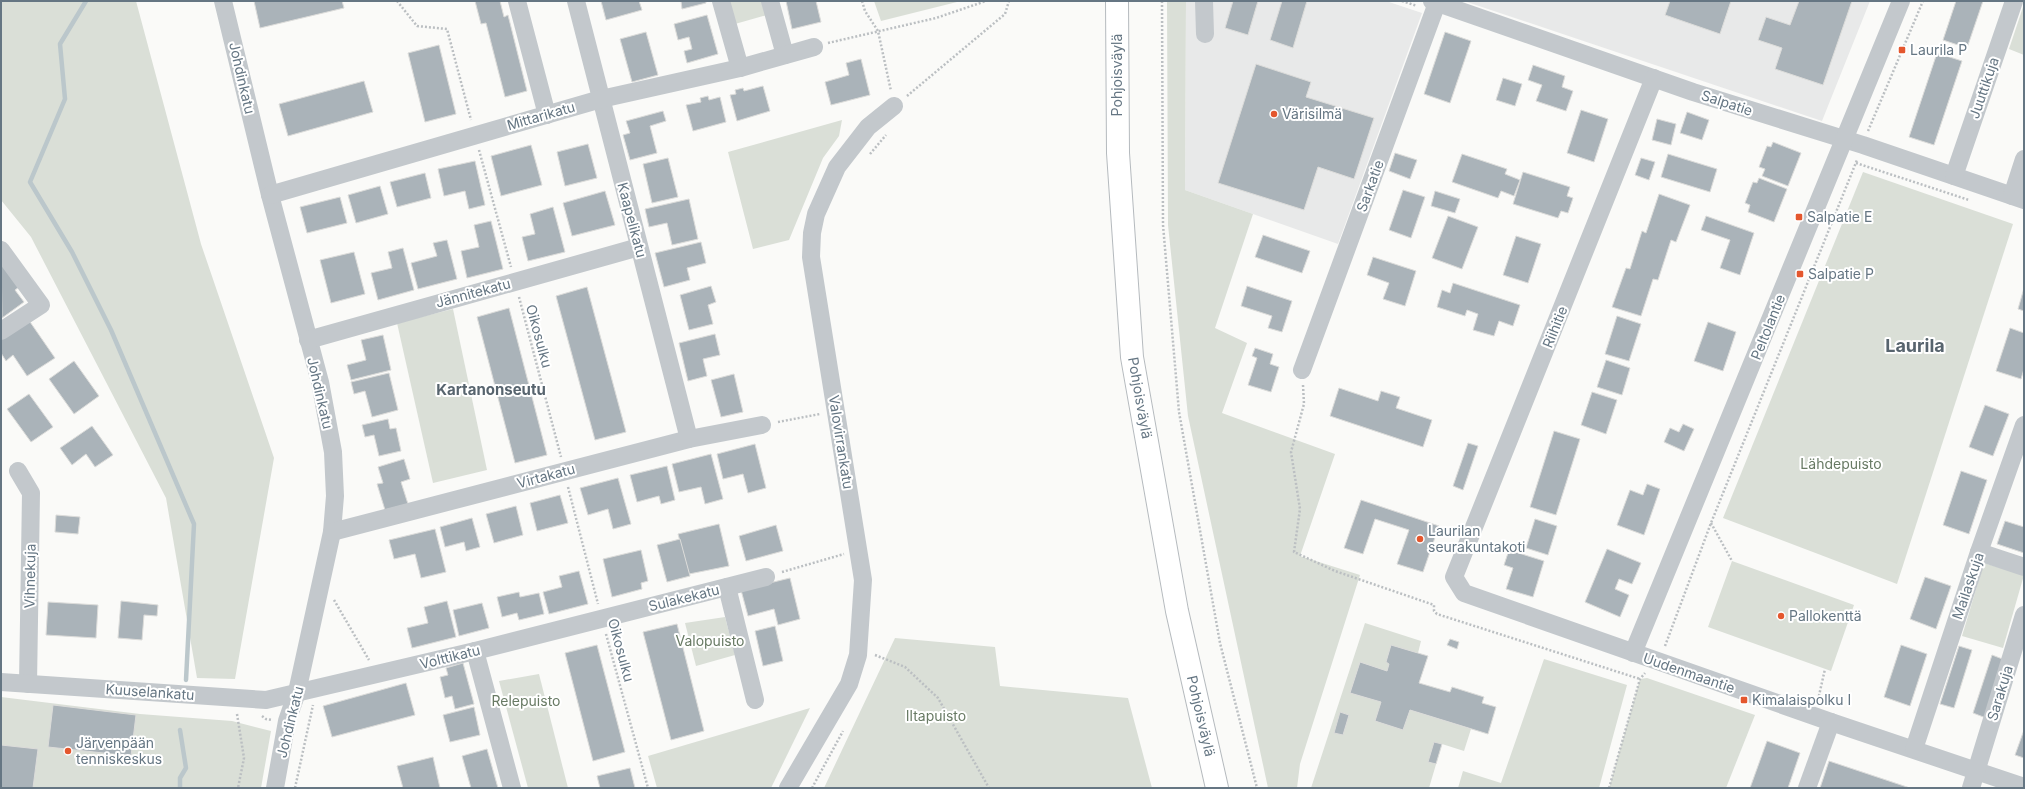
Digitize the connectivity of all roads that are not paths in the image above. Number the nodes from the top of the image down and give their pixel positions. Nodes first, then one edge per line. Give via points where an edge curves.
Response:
1 (223, 1) edge
2 (517, 1) edge
3 (576, 1) edge
4 (721, 1) edge
5 (770, 1) edge
6 (1117, 1) edge
7 (1204, 1) edge
8 (1901, 1) edge
9 (2014, 1) edge
10 (1434, 2) edge
11 (1205, 34) dead end
12 (814, 47) road end
13 (785, 55) junction
14 (740, 68) junction
15 (1654, 78) junction
16 (601, 99) junction
17 (894, 106) road end
18 (547, 115) junction
19 (1844, 141) junction
20 (2024, 159) edge
21 (1954, 176) junction
22 (270, 195) junction
23 (2018, 198) edge
24 (639, 247) junction
25 (1, 250) edge
26 (1, 331) edge
27 (308, 340) junction
28 (1302, 370) road end
29 (762, 425) road end
30 (2024, 425) edge
31 (689, 439) junction
32 (18, 470) dead end
33 (332, 532) junction
34 (1979, 552) junction
35 (2024, 567) edge
36 (1454, 576) joint
37 (766, 577) road end
38 (727, 587) junction
39 (2024, 616) edge
40 (602, 619) joint
41 (475, 651) junction
42 (1633, 654) junction
43 (1, 682) edge
44 (28, 684) junction
45 (298, 692) junction
46 (755, 700) dead end
47 (1831, 722) junction
48 (1914, 749) junction
49 (1976, 771) junction
50 (2024, 787) edge
51 (275, 788) edge
52 (512, 788) edge
53 (788, 788) edge
54 (1217, 788) edge
55 (1807, 788) edge
56 (1971, 788) edge

1 - 22 street, Johdinkatu
2 - 18 street
3 - 16 street, Kaapelikatu
4 - 14 street
5 - 13 street
6 - 54 main road, Pohjoisväylä via 1118,153 1132,357 1177,611
7 - 11 street
8 - 19 street, Peltolantie
9 - 21 street, Juuttikuja
10 - 15 street, Salpatie
10 - 28 street, Sarkatie
12 - 13 street, Mittarikatu
13 - 14 street, Mittarikatu
14 - 16 street, Mittarikatu
15 - 19 street, Salpatie
15 - 36 street, Riihitie
16 - 18 street, Mittarikatu
16 - 24 street, Kaapelikatu
17 - 53 street, Valovirrankatu via 868,128 837,166 816,214 812,233 811,256 863,580 858,655 849,684
18 - 22 street, Mittarikatu
19 - 21 street, Salpatie
19 - 42 street, Peltolantie
20 - 23 street
21 - 23 street, Salpatie
22 - 27 street, Johdinkatu
24 - 27 street, Jännitekatu
24 - 31 street, Kaapelikatu
25 - 26 street via 41,305
27 - 33 street, Johdinkatu via 320,382 333,452 335,496
29 - 31 street, Virtakatu
30 - 34 street, Mailaskuja
31 - 33 street, Virtakatu
32 - 44 street, Vihnekuja via 31,493
33 - 45 street, Johdinkatu
34 - 35 street
34 - 48 street, Mailaskuja
36 - 42 street, Uudenmaantie via 1464,594
37 - 38 street, Sulakekatu
38 - 40 street, Sulakekatu
38 - 46 street
39 - 49 street, Sarakuja
40 - 41 street, Volttikatu
41 - 45 street, Volttikatu
41 - 52 street
42 - 47 street, Uudenmaantie
43 - 44 street, Kuuselankatu
44 - 45 street, Kuuselankatu via 266,700
45 - 51 street, Johdinkatu via 288,721
47 - 48 street, Uudenmaantie
47 - 55 street
48 - 49 street, Uudenmaantie
49 - 50 street, Uudenmaantie
49 - 56 street, Sarakuja

